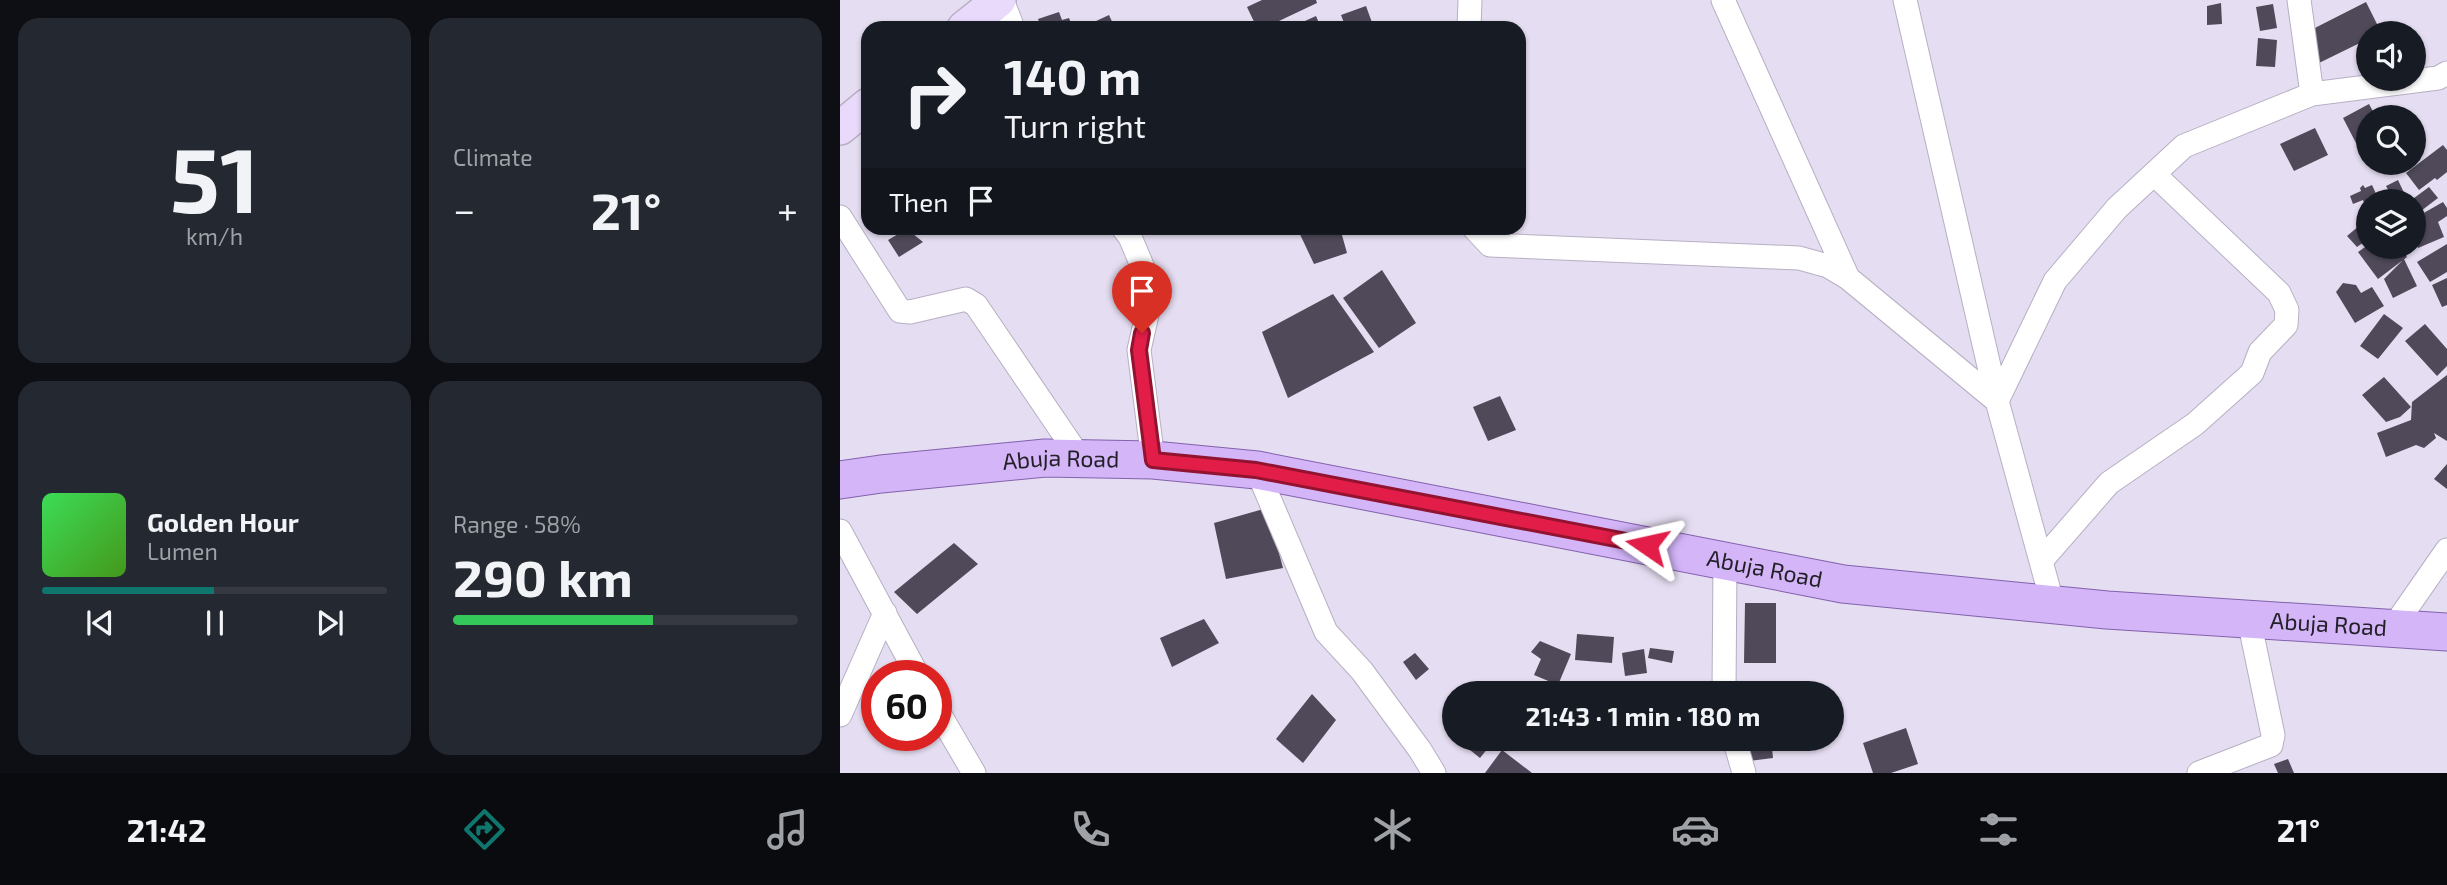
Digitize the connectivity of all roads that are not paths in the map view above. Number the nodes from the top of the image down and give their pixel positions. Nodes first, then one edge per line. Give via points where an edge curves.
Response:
1 (1001, 0) edge
2 (1470, 0) edge
3 (1723, 0) edge
4 (1905, 0) edge
5 (2299, 0) edge
6 (973, 21) edge
7 (1010, 21) edge
8 (1469, 21) edge
9 (2447, 73) edge
10 (2312, 94) junction
11 (861, 111) edge
12 (840, 128) edge
13 (2154, 174) junction
14 (840, 217) edge
15 (1128, 235) edge
16 (1481, 235) edge
17 (1848, 278) junction
18 (1997, 401) junction
19 (1080, 458) junction
20 (1153, 460) junction
21 (1256, 470) junction
22 (840, 480) edge
23 (840, 531) edge
24 (2447, 550) edge
25 (1725, 561) junction
26 (2041, 561) junction
27 (2053, 605) junction
28 (885, 613) junction
29 (2249, 620) junction
30 (2392, 629) junction
31 (2447, 632) edge
32 (910, 660) edge
33 (1724, 681) edge
34 (840, 715) edge
35 (952, 735) edge
36 (1738, 751) edge
37 (974, 773) edge
38 (1434, 773) edge
39 (1744, 773) edge
40 (2199, 773) edge

1 - 6 street
1 - 7 street
2 - 8 street
3 - 17 street
4 - 18 street
5 - 10 street
9 - 10 street via 2438,78
10 - 13 street via 2184,146
11 - 12 street
13 - 18 street via 2117,208 2055,281
13 - 26 street via 2279,293 2287,310 2286,325 2260,352 2252,373 2195,424 2109,483
14 - 19 street via 900,311 966,299 976,306
15 - 20 street via 1151,297 1139,350
16 - 17 street via 1490,245 1800,258
17 - 18 street
18 - 26 street
19 - 20 main road, Abuja Road
19 - 22 main road, Abuja Road
20 - 21 main road, Abuja Road
21 - 25 main road, Abuja Road
21 - 38 street via 1326,632 1362,671
23 - 28 street
24 - 30 street
25 - 27 main road, Abuja Road via 1843,584
25 - 33 street
26 - 27 street
27 - 29 main road, Abuja Road
28 - 32 street
28 - 34 street
29 - 30 main road, Abuja Road
29 - 40 street via 2273,735 2270,745
30 - 31 main road, Abuja Road
35 - 37 street
36 - 39 street

